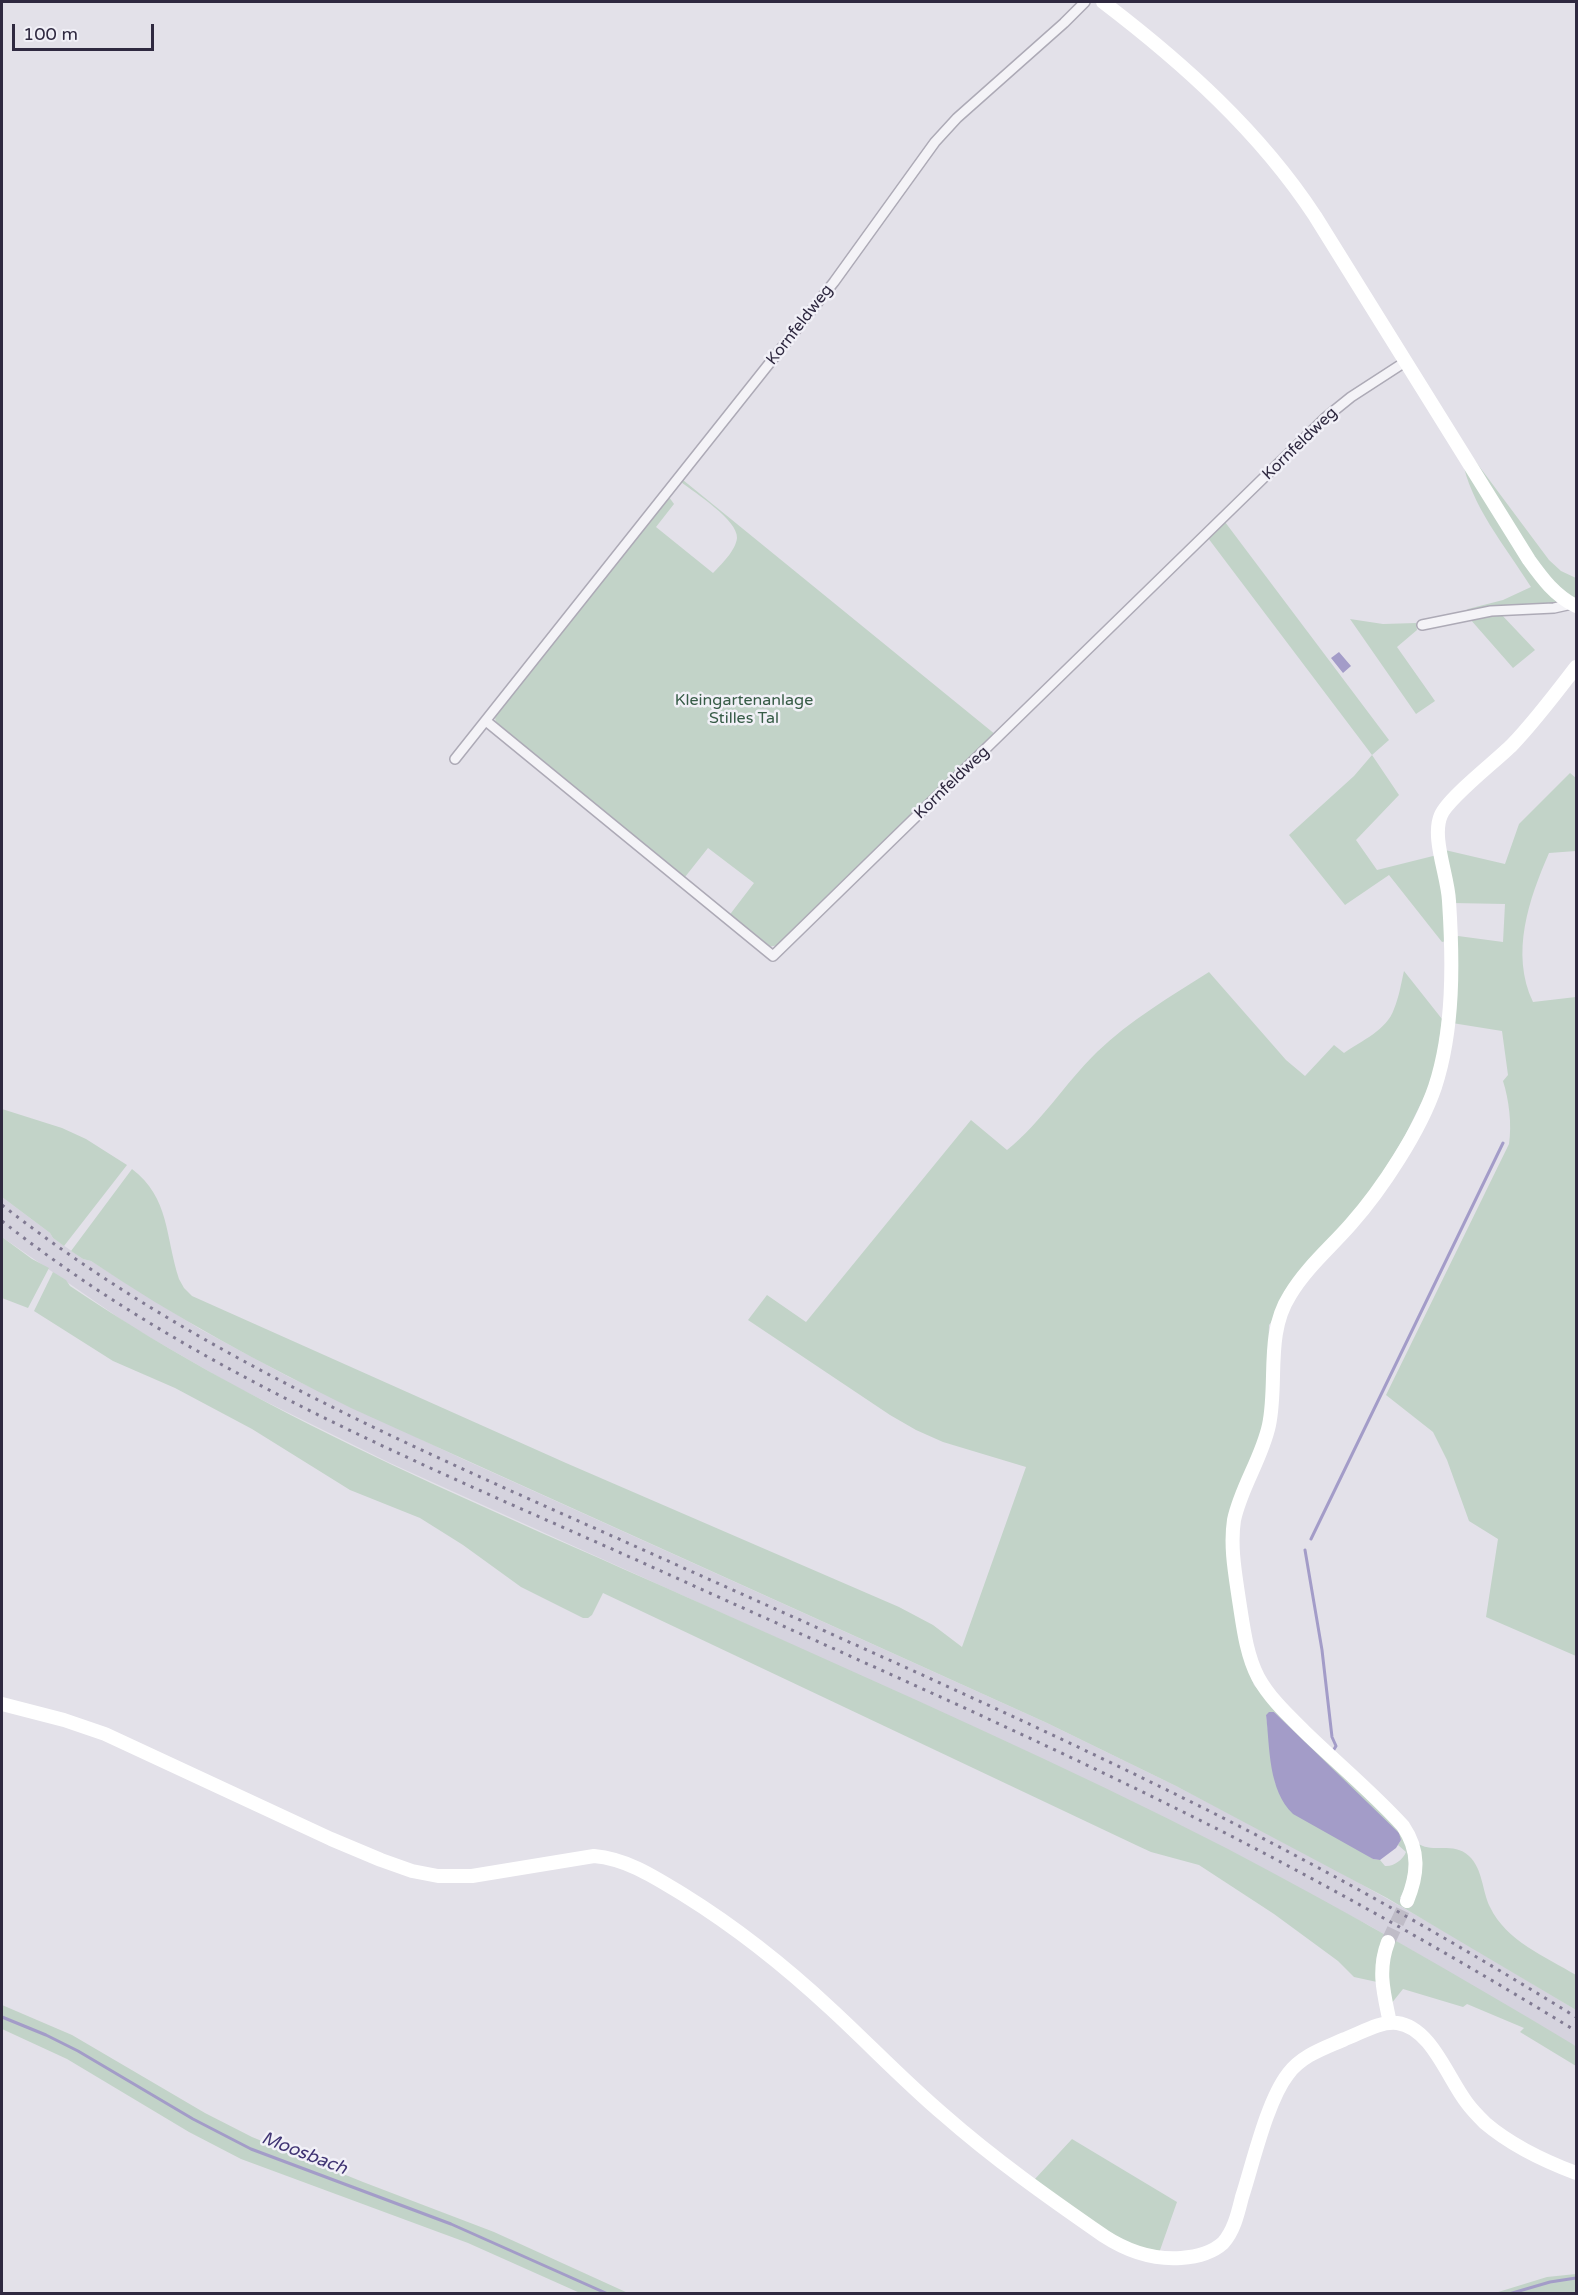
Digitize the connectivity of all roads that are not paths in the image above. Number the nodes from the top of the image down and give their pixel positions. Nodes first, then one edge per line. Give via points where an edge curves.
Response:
1 (1085, 2) edge
2 (1103, 2) edge
3 (1405, 362) junction
4 (1574, 605) edge
5 (1422, 625) dead end
6 (1576, 667) edge
7 (486, 721) junction
8 (455, 759) dead end
9 (2, 1704) edge
10 (1407, 1901) tunnel mouth
11 (1388, 1942) tunnel mouth
12 (1390, 2023) junction
13 (1576, 2174) edge

1 - 7 street, Kornfeldweg via 935,142 834,282
2 - 3 street via 1184,67 1271,156 1315,216
3 - 4 street via 1529,560 1551,588
3 - 7 street, Kornfeldweg via 1325,418 773,956
4 - 5 street via 1491,611
6 - 10 street via 1515,742 1447,805 1439,820 1450,933 1442,1063 1426,1107 1391,1169 1355,1220 1302,1277 1282,1309 1275,1337 1268,1428 1235,1515 1234,1564 1253,1667 1278,1705 1409,1834 1417,1865
7 - 8 street, Kornfeldweg
9 - 12 street via 126,1742 331,1839 412,1871 472,1876 594,1856 630,1864 693,1901 778,1963 982,2147 1104,2236 1144,2254 1184,2258 1211,2251 1224,2242 1236,2219 1271,2108 1289,2073 1301,2060 1318,2051
11 - 12 street via 1381,1976
12 - 13 street via 1406,2025 1421,2036 1467,2103 1496,2132

